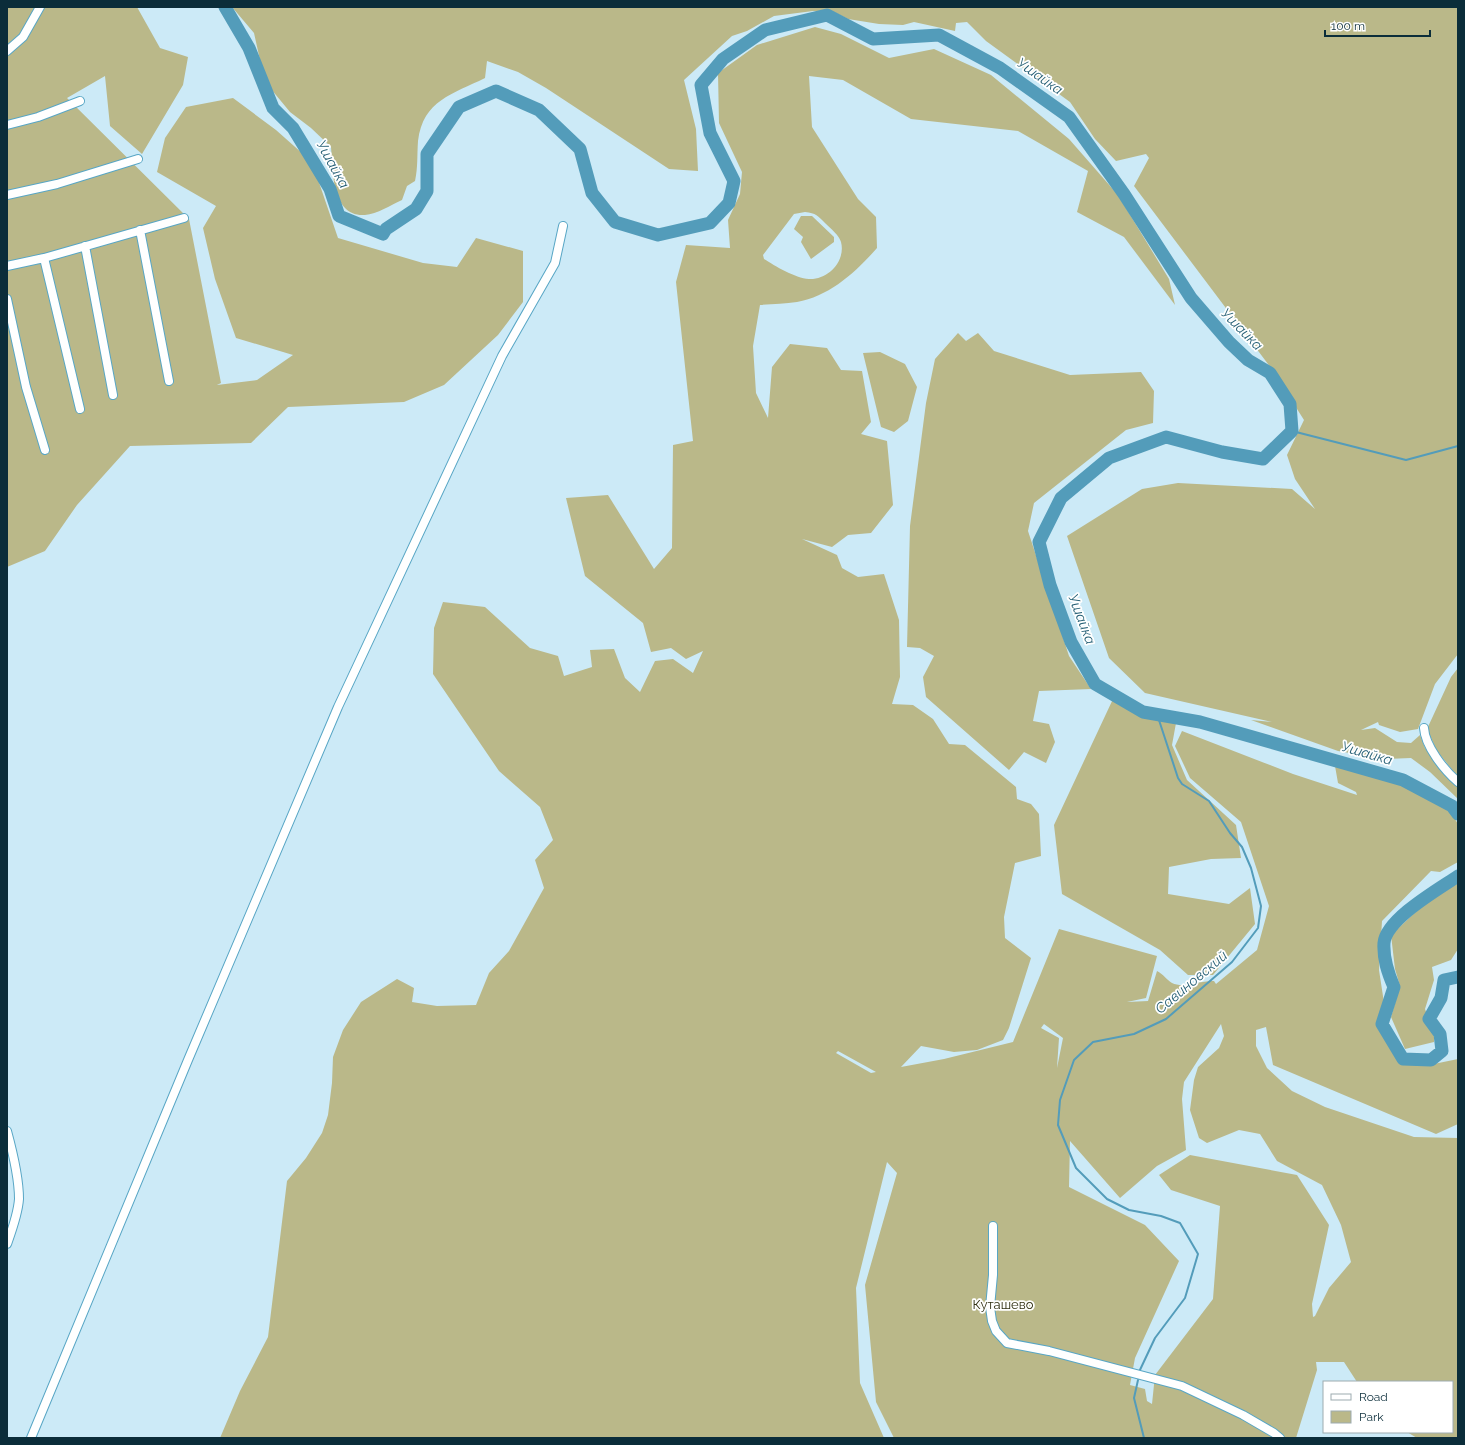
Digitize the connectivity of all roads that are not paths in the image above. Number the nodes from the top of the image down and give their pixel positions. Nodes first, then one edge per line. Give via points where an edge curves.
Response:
1 (40, 7) edge
2 (7, 50) edge
3 (80, 101) dead end
4 (7, 125) edge
5 (138, 159) dead end
6 (7, 195) edge
7 (184, 218) dead end
8 (563, 226) dead end
9 (140, 230) junction
10 (85, 246) junction
11 (44, 258) junction
12 (7, 266) edge
13 (7, 299) edge
14 (169, 381) dead end
15 (113, 395) dead end
16 (80, 409) dead end
17 (45, 450) dead end
18 (1424, 728) dead end
19 (1458, 782) edge
20 (7, 1131) edge
21 (993, 1226) dead end
22 (7, 1244) edge
23 (31, 1438) edge
24 (1280, 1438) edge

1 - 2 street via 23,37
3 - 4 street via 38,117
5 - 6 street via 56,184
7 - 9 street
8 - 23 street via 555,263 502,356 338,707
9 - 10 street
9 - 14 street
10 - 11 street
10 - 15 street
11 - 12 street
11 - 16 street
13 - 17 street via 26,387
18 - 19 street via 1424,738 1431,750
20 - 22 street via 14,1156 19,1199
21 - 24 street via 990,1307 996,1331 1007,1343 1048,1351 1182,1386 1243,1415

